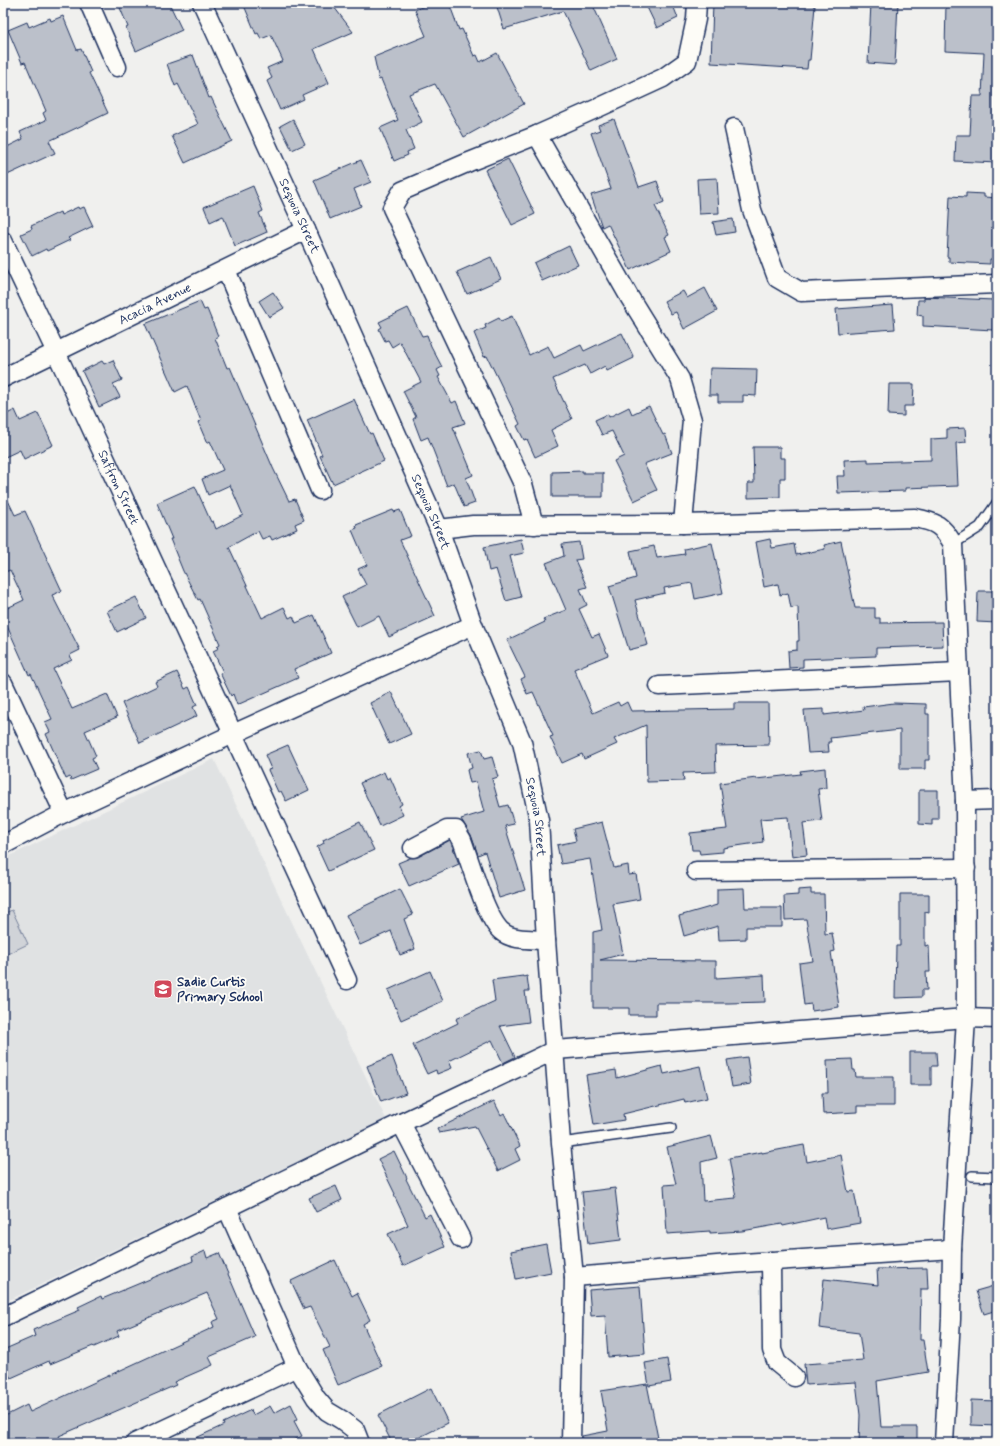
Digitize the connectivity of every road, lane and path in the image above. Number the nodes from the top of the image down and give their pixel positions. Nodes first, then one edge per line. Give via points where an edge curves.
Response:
1 (89, 3) edge
2 (202, 3) edge
3 (698, 3) edge
4 (117, 67) dead end
5 (734, 128) dead end
6 (536, 135) junction
7 (306, 230) junction
8 (3, 241) edge
9 (226, 270) junction
10 (997, 284) edge
11 (56, 353) junction
12 (3, 378) edge
13 (320, 490) dead end
14 (997, 503) edge
15 (682, 524) junction
16 (534, 525) junction
17 (439, 529) junction
18 (953, 544) junction
19 (473, 625) junction
20 (959, 672) junction
21 (3, 683) edge
22 (660, 686) dead end
23 (233, 734) junction
24 (997, 800) edge
25 (965, 801) junction
26 (64, 813) junction
27 (3, 845) edge
28 (413, 848) dead end
29 (966, 868) junction
30 (696, 871) dead end
31 (546, 940) junction
32 (347, 980) dead end
33 (966, 1018) junction
34 (997, 1019) edge
35 (554, 1050) junction
36 (400, 1123) junction
37 (671, 1128) dead end
38 (561, 1143) junction
39 (972, 1176) dead end
40 (997, 1177) edge
41 (227, 1208) junction
42 (461, 1239) dead end
43 (952, 1249) junction
44 (771, 1262) junction
45 (574, 1278) junction
46 (3, 1317) edge
47 (297, 1367) junction
48 (794, 1376) dead end
49 (135, 1443) edge
50 (360, 1443) edge
51 (571, 1443) edge
52 (944, 1443) edge

1 - 4 street
2 - 7 street, Sequoia Street
3 - 6 street via 687,61 663,78
5 - 10 street via 752,210 777,278 800,292
6 - 15 street via 680,379 692,420
6 - 16 street via 402,191 392,208 523,484
7 - 9 street, Acacia Avenue
7 - 17 street, Sequoia Street
8 - 11 street, Saffron Street
9 - 11 street, Acacia Avenue
9 - 13 street
11 - 12 street, Acacia Avenue
11 - 23 street, Saffron Street
14 - 18 lane via 980,527
15 - 16 street
15 - 18 street via 915,518 932,522 946,531
16 - 17 street via 473,525
17 - 19 street, Sequoia Street
18 - 20 street
19 - 23 street
19 - 31 street, Sequoia Street via 522,742 539,820
20 - 22 street
20 - 25 street
21 - 26 street
23 - 26 street
23 - 32 street, Saffron Street
24 - 25 street
25 - 29 street
26 - 27 street
28 - 31 street via 447,830 456,830 488,911 501,931 514,938
29 - 30 street
29 - 33 street
31 - 35 street, Sequoia Street
33 - 34 street
33 - 35 street
33 - 43 street
35 - 36 street
35 - 38 street, Sequoia Street
36 - 41 street
36 - 42 street
37 - 38 lane
38 - 45 street, Sequoia Street
39 - 40 lane
41 - 46 street
41 - 47 street
43 - 44 street
43 - 52 street
44 - 45 street
44 - 48 street via 772,1350 777,1363
45 - 51 street, Sequoia Street
47 - 49 street
47 - 50 street via 316,1398 327,1411 354,1430

